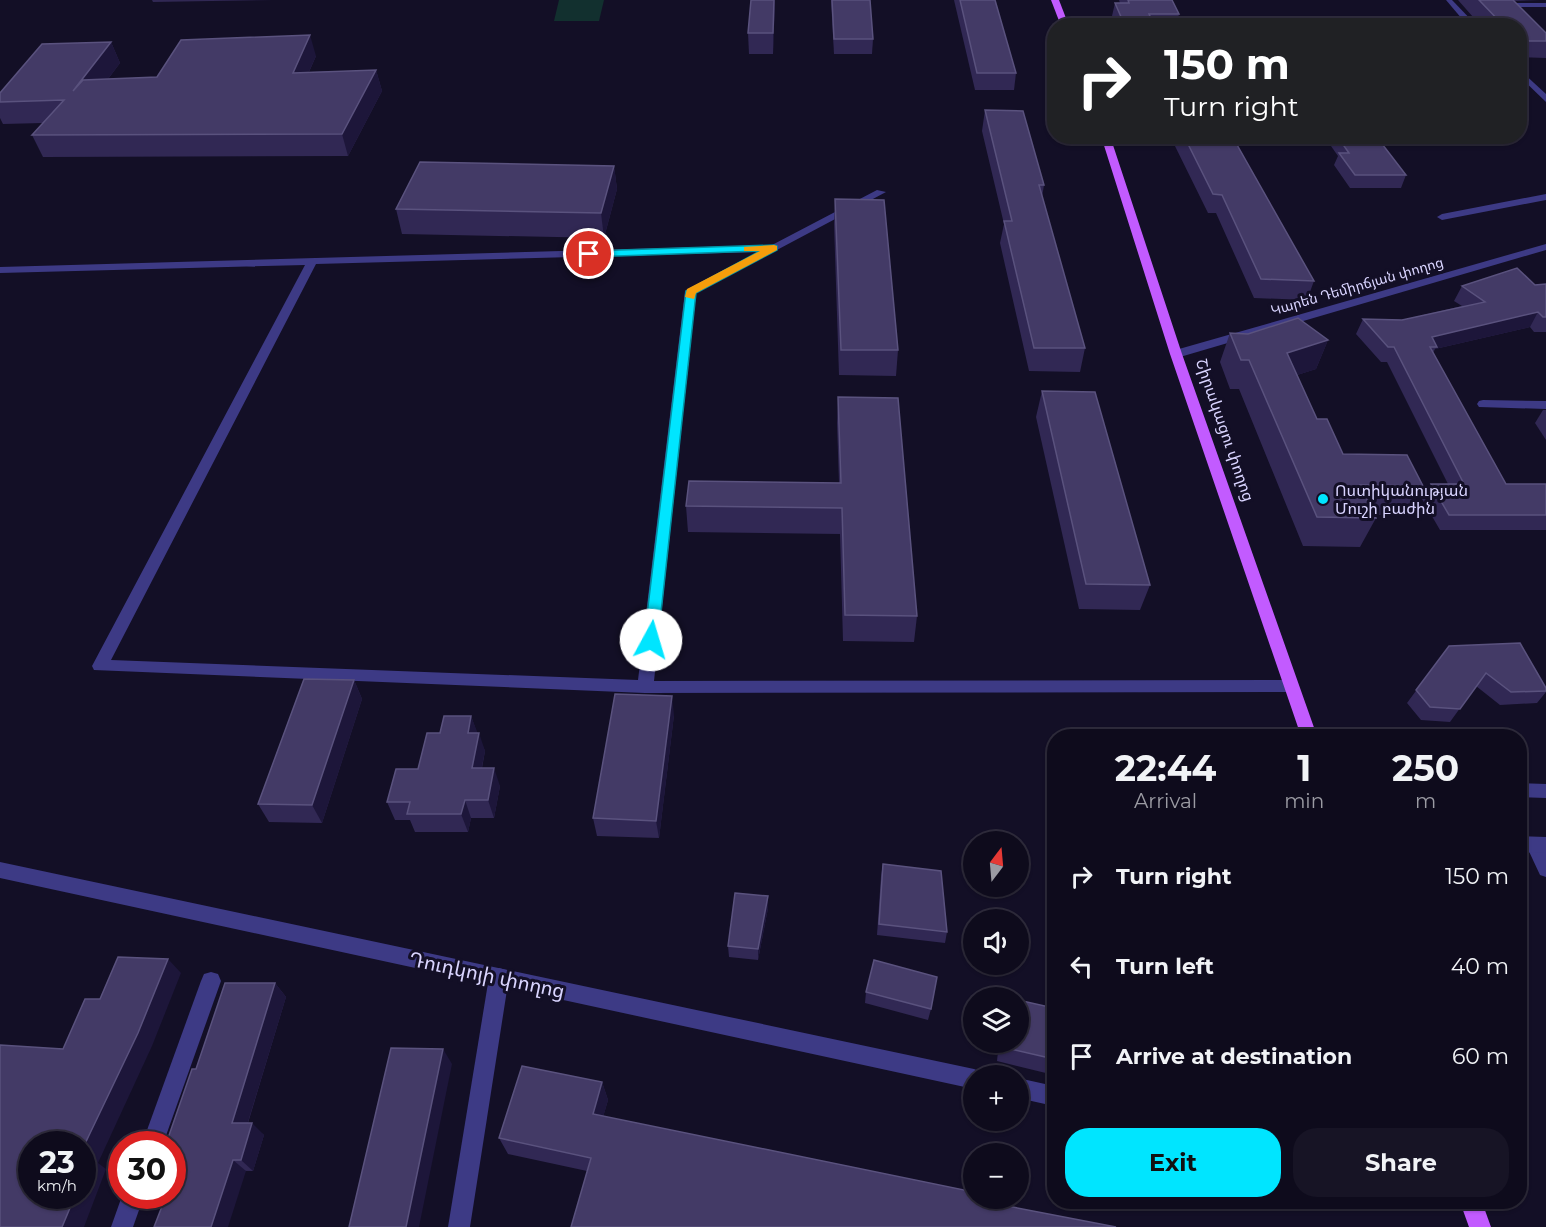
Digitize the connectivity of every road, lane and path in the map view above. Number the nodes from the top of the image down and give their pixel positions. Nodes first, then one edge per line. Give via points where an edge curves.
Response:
1 (1055, 0) edge
2 (1449, 1) edge
3 (1546, 5) edge
4 (1513, 14) edge
5 (1062, 18) edge
6 (1465, 18) edge
7 (1527, 80) edge
8 (1546, 99) edge
9 (1108, 144) edge
10 (881, 192) dead end
11 (1546, 196) edge
12 (1442, 217) dead end
13 (1546, 247) edge
14 (774, 248) junction
15 (312, 262) junction
16 (0, 270) edge
17 (1176, 354) junction
18 (1484, 404) dead end
19 (1546, 405) edge
20 (1290, 686) junction
21 (645, 687) junction
22 (1306, 729) edge
23 (1527, 790) edge
24 (1546, 791) edge
25 (1533, 845) edge
26 (1546, 869) edge
27 (0, 870) edge
28 (499, 977) junction
29 (211, 981) dead end
30 (963, 1077) edge
31 (1029, 1090) edge
32 (1047, 1094) edge
33 (157, 1131) edge
34 (129, 1209) edge
35 (1474, 1209) edge
36 (122, 1227) edge
37 (459, 1227) edge
38 (1480, 1227) edge

1 - 5 main road
2 - 6 street
3 - 4 street via 1504,5
7 - 8 street
9 - 17 main road, Շիրակացու փողոց
10 - 14 street
11 - 12 street
13 - 17 street, Կարեն Դեմիրճյան փողոց
14 - 15 street
14 - 21 street via 691,291
15 - 16 street
15 - 21 street via 100,666
17 - 20 main road, Շիրակացու փողոց
18 - 19 street
20 - 21 street
20 - 22 main road, Շիրակացու փողոց
23 - 24 street
25 - 26 street
27 - 28 street, Դուդկոյի փողոց
28 - 30 street, Դուդկոյի փողոց
28 - 37 street
29 - 33 street
31 - 32 street
34 - 36 street
35 - 38 main road

